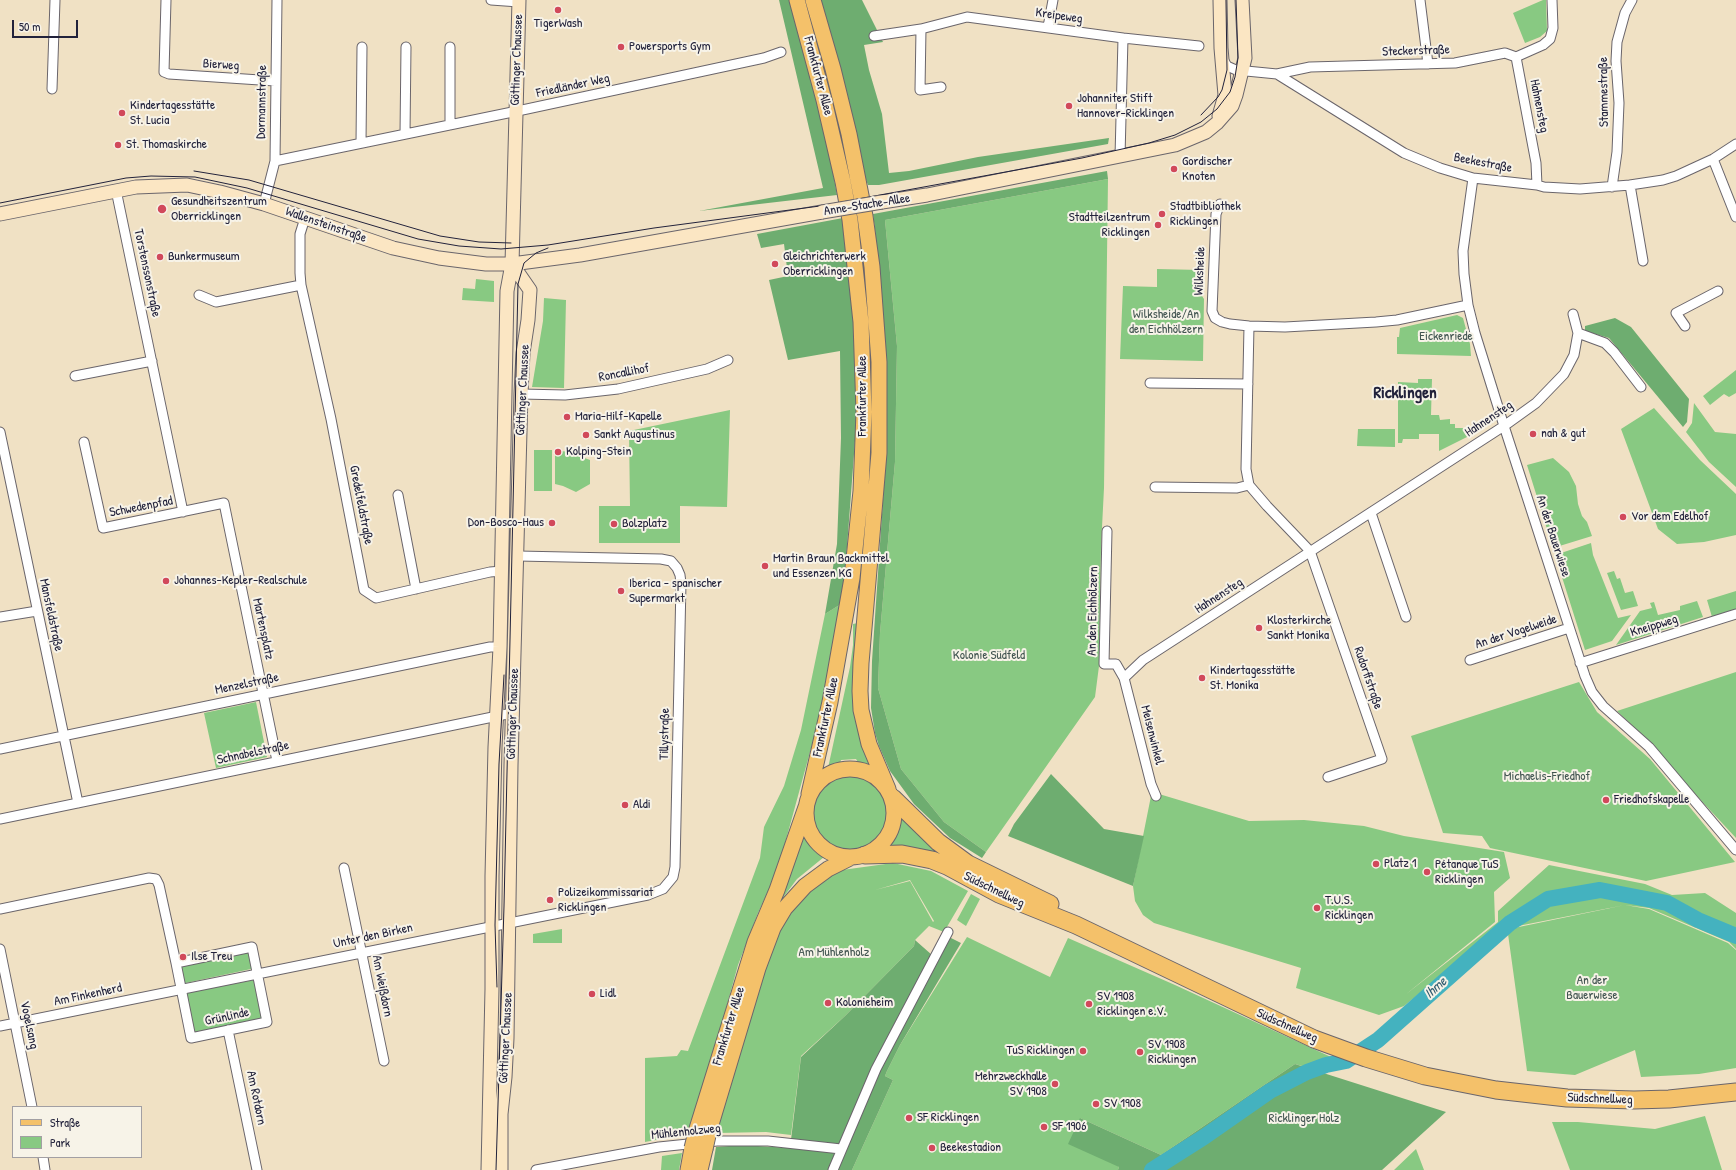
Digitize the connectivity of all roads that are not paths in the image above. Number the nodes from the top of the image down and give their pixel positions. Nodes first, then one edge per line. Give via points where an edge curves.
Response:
1 (55, 0) edge
2 (166, 0) edge
3 (277, 0) edge
4 (491, 0) edge
5 (797, 0) edge
6 (813, 0) edge
7 (1052, 0) edge
8 (1220, 0) edge
9 (1242, 0) edge
10 (1420, 0) edge
11 (1552, 0) edge
12 (1632, 0) edge
13 (519, 1) edge
14 (1048, 27) junction
15 (921, 29) junction
16 (874, 36) dead end
17 (1123, 38) junction
18 (1199, 46) dead end
19 (362, 47) dead end
20 (406, 47) dead end
21 (450, 47) dead end
22 (780, 52) dead end
23 (1516, 57) junction
24 (1222, 58) junction
25 (1243, 64) junction
26 (1428, 64) junction
27 (1277, 74) junction
28 (275, 81) junction
29 (940, 87) dead end
30 (52, 89) dead end
31 (1224, 92) junction
32 (515, 111) junction
33 (1217, 123) junction
34 (450, 125) junction
35 (405, 134) junction
36 (361, 143) junction
37 (1736, 144) edge
38 (1120, 157) junction
39 (1713, 159) junction
40 (275, 161) junction
41 (1473, 178) junction
42 (1537, 185) junction
43 (1630, 185) junction
44 (1612, 186) junction
45 (116, 190) junction
46 (264, 204) junction
47 (1220, 204) dead end
48 (0, 214) edge
49 (1736, 217) edge
50 (306, 218) junction
51 (1643, 261) dead end
52 (512, 264) junction
53 (301, 285) junction
54 (1718, 291) dead end
55 (199, 294) dead end
56 (1468, 305) junction
57 (1573, 314) dead end
58 (1249, 326) junction
59 (1685, 326) dead end
60 (1578, 333) junction
61 (728, 360) dead end
62 (152, 361) junction
63 (75, 376) dead end
64 (1150, 383) dead end
65 (1248, 384) junction
66 (1641, 387) dead end
67 (521, 394) junction
68 (1504, 426) junction
69 (0, 432) edge
70 (84, 442) dead end
71 (1249, 485) junction
72 (1155, 487) dead end
73 (398, 495) dead end
74 (224, 503) joint
75 (183, 512) junction
76 (1371, 513) junction
77 (1107, 531) dead end
78 (1310, 551) junction
79 (518, 556) junction
80 (502, 571) junction
81 (416, 589) junction
82 (37, 611) junction
83 (1736, 614) edge
84 (0, 617) edge
85 (1406, 617) dead end
86 (1569, 628) junction
87 (500, 647) junction
88 (1470, 660) dead end
89 (1580, 663) junction
90 (1124, 678) junction
91 (264, 694) junction
92 (512, 713) junction
93 (497, 716) junction
94 (63, 735) junction
95 (0, 749) edge
96 (277, 761) junction
97 (1328, 777) dead end
98 (890, 794) junction
99 (1156, 796) dead end
100 (808, 801) junction
101 (78, 804) junction
102 (0, 819) edge
103 (1736, 850) edge
104 (859, 856) junction
105 (344, 868) dead end
106 (965, 869) junction
107 (0, 909) edge
108 (509, 922) junction
109 (493, 925) junction
110 (948, 932) dead end
111 (0, 949) edge
112 (362, 952) junction
113 (176, 963) junction
114 (257, 973) junction
115 (181, 989) junction
116 (15, 1023) junction
117 (0, 1026) edge
118 (228, 1030) junction
119 (1368, 1054) junction
120 (384, 1061) dead end
121 (1736, 1082) edge
122 (1736, 1092) edge
123 (32, 1106) edge
124 (703, 1132) junction
125 (698, 1149) junction
126 (841, 1149) junction
127 (43, 1158) edge
128 (45, 1170) edge
129 (257, 1170) edge
130 (488, 1170) edge
131 (501, 1170) edge
132 (536, 1170) edge
133 (688, 1170) edge
134 (700, 1170) edge
135 (833, 1170) edge

1 - 30 street
2 - 28 street, Bierweg via 164,72
3 - 28 street, Dormannstraße
4 - 13 street
5 - 100 main road, Frankfurter Allee via 843,182 856,269 864,398 861,491 852,578 830,702
6 - 98 main road, Frankfurter Allee via 849,134 872,268 879,362 879,453 860,691 861,710 869,744
7 - 14 street
8 - 24 street
9 - 25 street, Anne-Stache-Allee
10 - 26 street
11 - 23 street via 1550,39 1543,45
12 - 44 street, Stammestraße via 1625,13 1617,42 1619,108
13 - 32 street, Göttinger Chaussee
14 - 15 street, Kreipeweg via 967,17
14 - 17 street, Kreipeweg
15 - 16 street, Kreipeweg
15 - 29 street via 920,90
17 - 18 street, Kreipeweg
17 - 38 street
19 - 36 street
20 - 35 street
21 - 34 street
22 - 32 street, Friedländer Weg via 764,58
23 - 26 street, Steckerstraße via 1505,53 1455,64
23 - 42 street, Hahnensteg via 1536,163
24 - 25 street, Beekestraße via 1227,66 1236,70
24 - 31 street
25 - 27 street, Beekestraße
25 - 31 street
25 - 33 street, Anne-Stache-Allee via 1232,106
26 - 27 street, Steckerstraße via 1310,67
27 - 41 street, Beekestraße via 1404,153
28 - 40 street, Dormannstraße
31 - 33 street
32 - 34 street, Friedländer Weg
32 - 52 street, Göttinger Chaussee
33 - 38 street, Anne-Stache-Allee via 1206,132 1175,145
34 - 35 street, Friedländer Weg
35 - 36 street, Friedländer Weg
36 - 40 street, Friedländer Weg
37 - 39 street, Beekestraße
38 - 52 street, Anne-Stache-Allee, bridge via 882,202 580,255
39 - 43 street, Beekestraße via 1676,176
39 - 49 street
40 - 46 street, Dormannstraße
41 - 42 street, Beekestraße
41 - 56 street, An der Bauerwiese via 1463,251
42 - 44 street, Beekestraße via 1580,189
43 - 44 street, Beekestraße
43 - 51 street
45 - 46 street, Wallensteinstraße via 152,185 187,185
45 - 48 street, Wallensteinstraße
45 - 62 street, Torstenssonstraße
46 - 50 street, Wallensteinstraße
47 - 58 street, Wilksheide via 1215,224 1212,311 1215,318 1222,322
50 - 52 street, Wallensteinstraße via 394,248 439,258 486,264
50 - 53 street, Gredelfeldstraße via 300,234
52 - 67 street, Göttinger Chaussee via 530,290
52 - 80 street, Göttinger Chaussee via 507,291
53 - 55 street via 216,302
53 - 81 street, Gredelfeldstraße via 331,419 364,590 376,598
54 - 59 street via 1676,313
56 - 58 street via 1397,320 1285,327
56 - 68 street, An der Bauerwiese
57 - 60 street, Hahnensteg
58 - 65 street
60 - 66 street via 1605,343
60 - 68 street, Hahnensteg via 1574,355 1564,374 1536,403
61 - 67 street, Roncallihof via 707,369 618,389 565,395
62 - 63 street
62 - 75 street, Torstenssonstraße
64 - 65 street
65 - 71 street via 1246,468
67 - 79 street, Göttinger Chaussee
68 - 76 street, Hahnensteg
68 - 86 street, An der Bauerwiese
69 - 82 street, Mansfeldstraße
70 - 75 street, Schwedenpfad via 103,528
71 - 72 street via 1237,488
71 - 78 street
73 - 81 street
74 - 75 street, Schwedenpfad
74 - 91 street, Martensplatz
76 - 78 street, Hahnensteg
76 - 85 street
77 - 90 street, An den Eichhölzern via 1104,664 1116,664
78 - 90 street, Hahnensteg via 1143,660
78 - 97 street, Rudorffstraße via 1382,759
79 - 92 street, Göttinger Chaussee
79 - 108 street, Tillystraße via 661,559 671,562 677,568 681,583 675,867 673,877 663,889 656,892
80 - 81 street, Gredelfeldstraße
80 - 87 street, Göttinger Chaussee
82 - 84 street
82 - 94 street, Mansfeldstraße
83 - 89 street, Kneippweg
86 - 88 street, An der Vogelweide
86 - 89 street, An der Bauerwiese
87 - 91 street, Menzelstraße
87 - 93 street, Göttinger Chaussee
89 - 103 street, An der Bauerwiese via 1592,692 1603,706 1649,747
90 - 99 street, Meisenwinkel
91 - 94 street, Menzelstraße
91 - 96 street, Martensplatz
92 - 93 street, Schnabelstraße
92 - 108 street, Göttinger Chaussee
93 - 96 street, Schnabelstraße
93 - 109 street, Göttinger Chaussee
94 - 95 street, Menzelstraße
94 - 101 street, Mansfeldstraße
96 - 101 street, Schnabelstraße
98 - 100 main road via 880,780 870,774 859,769 847,769 825,776 816,784
98 - 104 main road via 894,821 890,832 875,850
98 - 106 highway, Südschnellweg
100 - 104 main road via 806,820 810,833 817,843 827,852 840,856
100 - 124 main road, Frankfurter Allee via 778,890 755,942
101 - 102 street, Schnabelstraße
104 - 106 highway, Südschnellweg via 886,853 916,856
104 - 124 main road, Frankfurter Allee via 828,869 805,886 773,928
105 - 112 street, Am Weißdorn
106 - 119 highway, Südschnellweg via 1262,1004 1334,1042
107 - 113 street, Grünlinde via 149,878 156,879
108 - 109 street, Tillystraße
108 - 131 street, Göttinger Chaussee
109 - 112 street, Unter den Birken
109 - 130 street, Göttinger Chaussee
110 - 126 street via 876,1069
111 - 116 street, Vogelsang
112 - 114 street, Unter den Birken
112 - 120 street, Am Weißdorn
113 - 114 street, Grünlinde via 252,948
113 - 115 street, Grünlinde
114 - 115 street
114 - 118 street, Grünlinde via 267,1022
115 - 116 street, Am Finkenherd
115 - 118 street, Grünlinde via 191,1038
116 - 117 street, Am Finkenherd
116 - 123 street, Vogelsang
118 - 129 street, Am Rotdorn
119 - 121 highway, Südschnellweg via 1497,1081 1567,1089 1660,1089
119 - 122 highway, Südschnellweg via 1425,1076 1460,1084 1567,1098 1669,1099
124 - 125 main road, bridge
125 - 133 main road
125 - 134 main road
126 - 132 street, Mühlenholzweg via 768,1141 710,1141 659,1147
126 - 135 street
127 - 128 street

